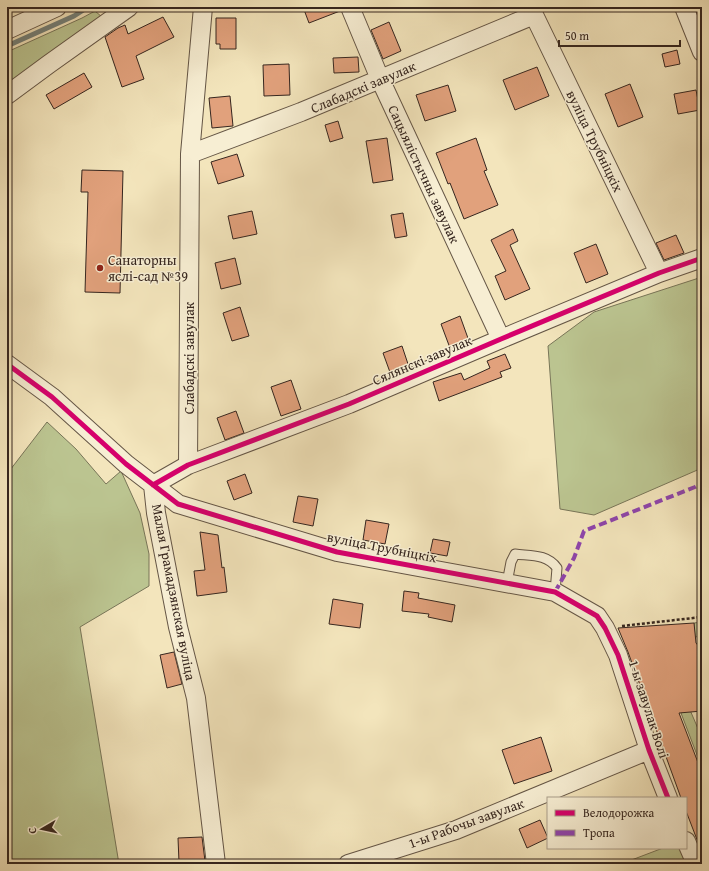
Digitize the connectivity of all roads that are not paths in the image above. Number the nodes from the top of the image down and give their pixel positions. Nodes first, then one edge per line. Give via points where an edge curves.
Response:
1 (56, 7) edge
2 (129, 7) edge
3 (203, 7) edge
4 (350, 7) edge
5 (684, 7) edge
6 (533, 11) edge
7 (7, 30) edge
8 (702, 52) edge
9 (380, 79) junction
10 (7, 95) edge
11 (190, 154) junction
12 (702, 258) edge
13 (659, 273) junction
14 (501, 339) junction
15 (7, 364) edge
16 (188, 465) junction
17 (153, 485) junction
18 (507, 583) junction
19 (555, 592) junction
20 (605, 628) joint
21 (649, 750) junction
22 (668, 797) edge
23 (687, 843) edge
24 (697, 861) edge
25 (216, 864) edge
26 (348, 864) edge

1 - 7 street
2 - 10 street
3 - 11 street, Слабадскі завулак
4 - 9 street, Сацыялістычны завулак
5 - 8 street
6 - 9 street, Слабадскі завулак
6 - 13 street, вуліца Трубніцкіх
9 - 11 street, Слабадскі завулак
9 - 14 street, Сацыялістычны завулак
11 - 16 street, Слабадскі завулак
12 - 13 street, Сялянскі завулак
13 - 14 street, Сялянскі завулак
14 - 16 street, Сялянскі завулак via 349,404
15 - 17 street, Малая Грамадзянская вуліца via 52,397
16 - 17 street, Сялянскі завулак
17 - 18 street, вуліца Трубніцкіх via 178,504 337,552
17 - 25 street, Малая Грамадзянская вуліца via 178,627 196,698
18 - 19 street, вуліца Трубніцкіх
18 - 19 lane via 515,554 546,558 557,568
19 - 20 street, вуліца Трубніцкіх via 597,616
20 - 21 street, 1-ы завулак Волі via 618,655
21 - 22 street, 1-ы завулак Волі
21 - 26 street, 1-ы Рабочы завулак via 456,830
23 - 24 street

